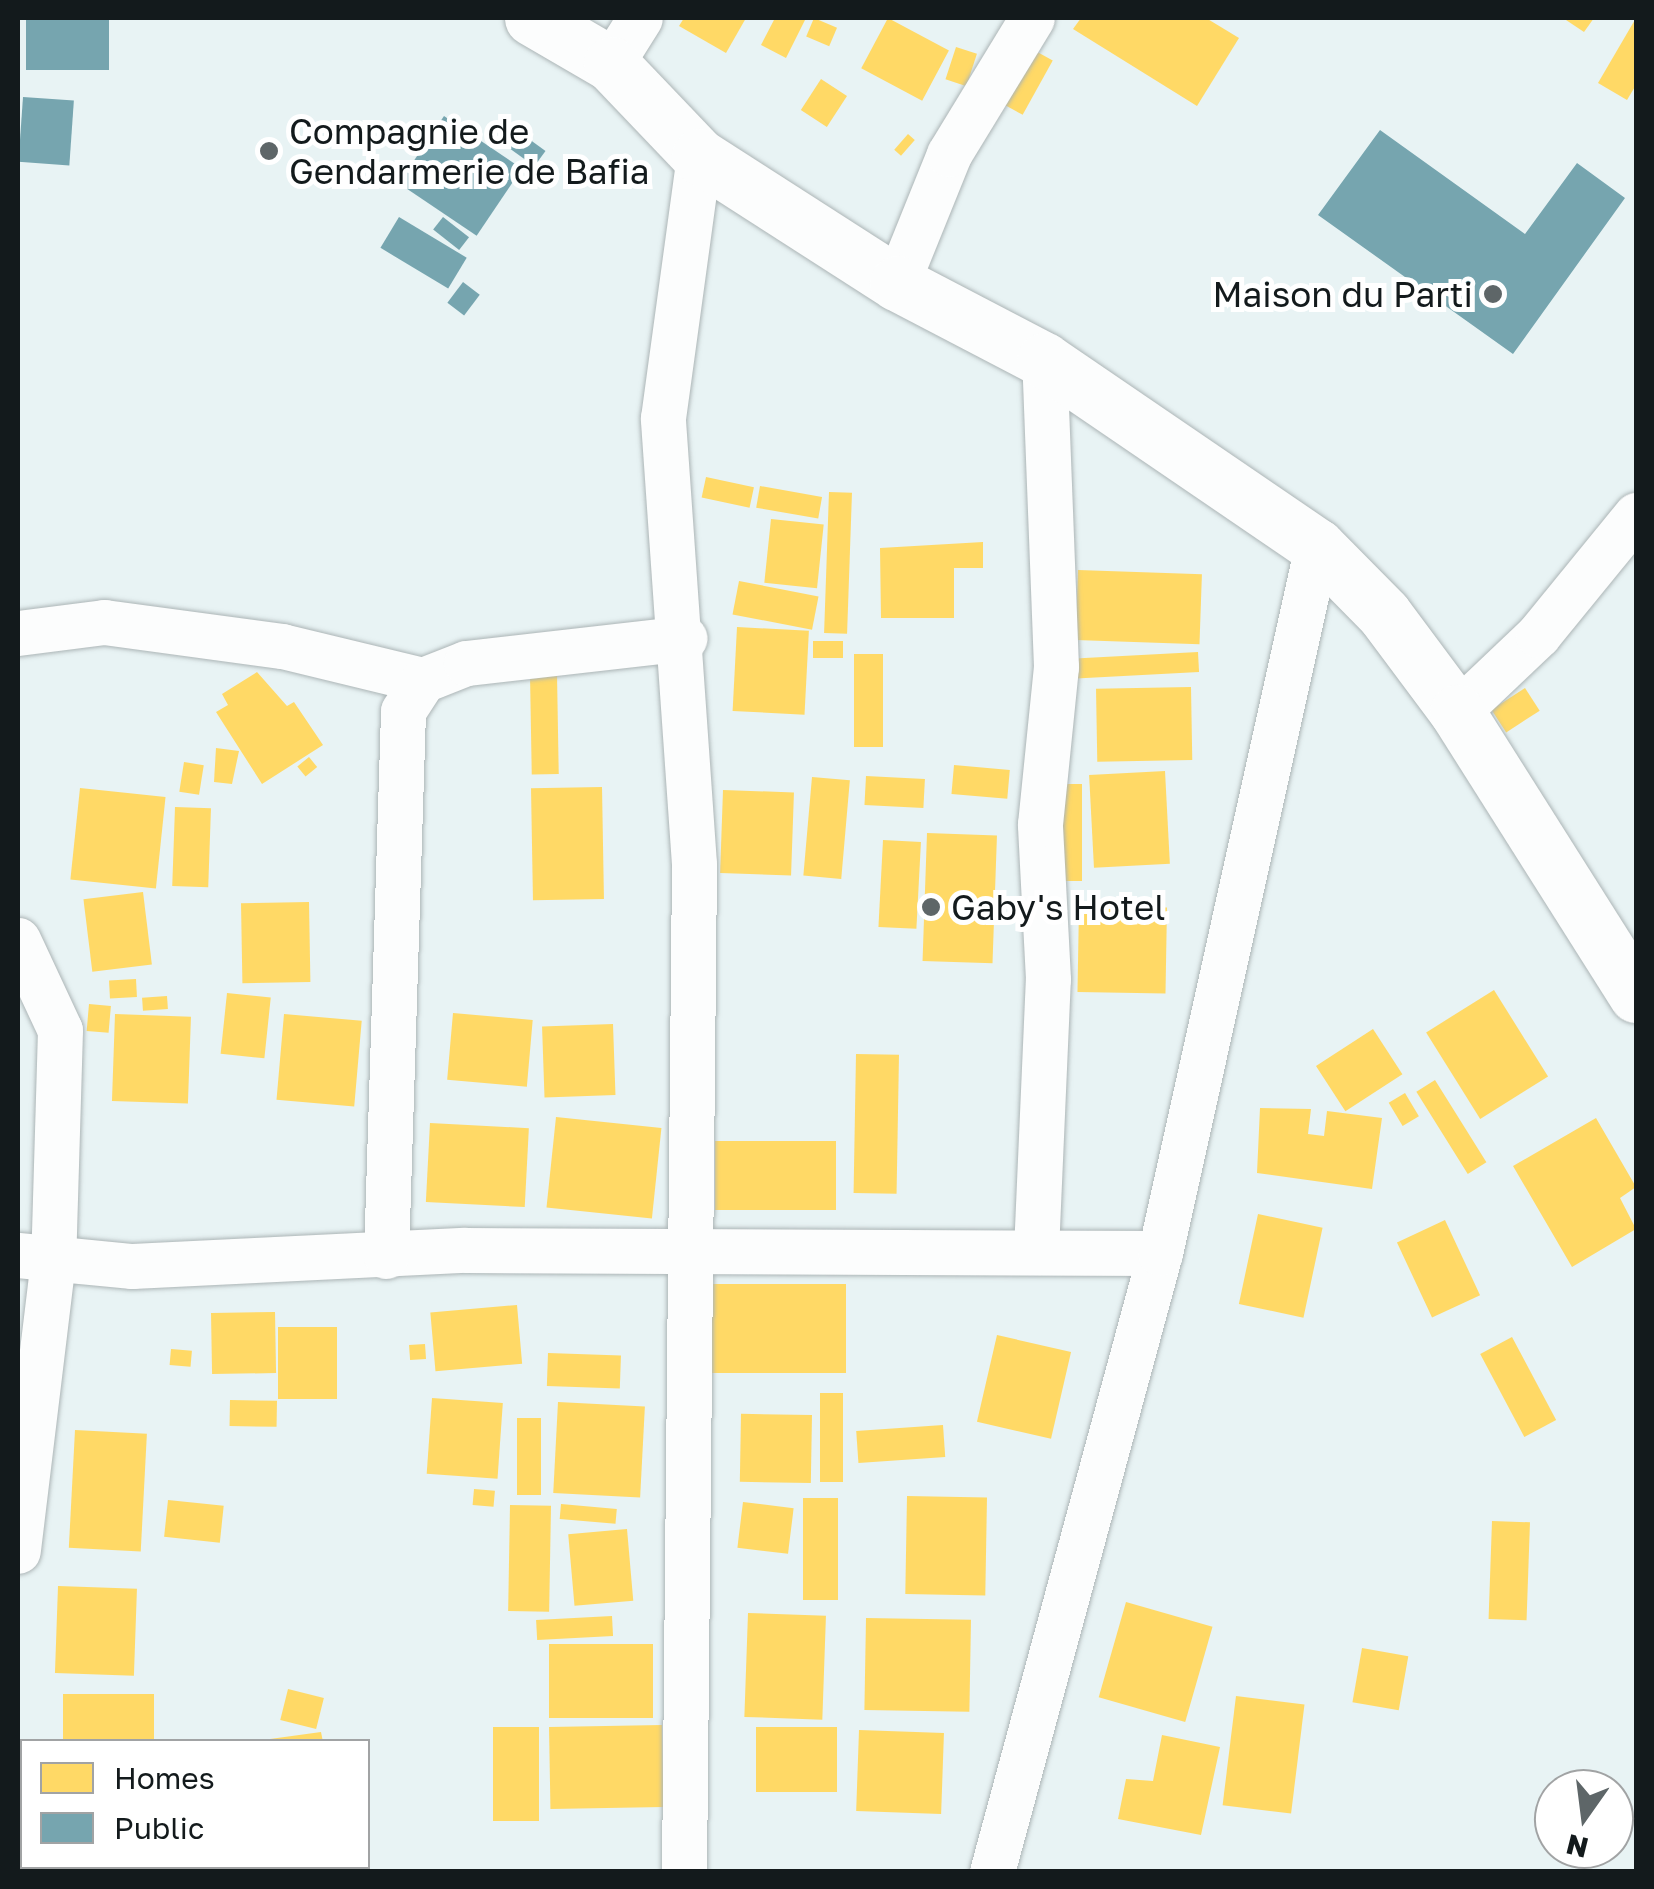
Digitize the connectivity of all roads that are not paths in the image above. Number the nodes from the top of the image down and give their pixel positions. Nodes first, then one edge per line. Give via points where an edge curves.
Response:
1 (532, 18) edge
2 (640, 18) edge
3 (1032, 18) edge
4 (612, 64) junction
5 (699, 156) junction
6 (897, 283) junction
7 (1044, 360) junction
8 (1636, 515) edge
9 (1316, 546) junction
10 (18, 633) edge
11 (685, 638) junction
12 (423, 680) junction
13 (1457, 712) junction
14 (18, 940) edge
15 (1636, 995) edge
16 (684, 1250) junction
17 (1036, 1251) junction
18 (1160, 1253) junction
19 (386, 1256) junction
20 (35, 1258) edge
21 (18, 1551) edge
22 (684, 1872) edge
23 (992, 1872) edge

1 - 4 main road
2 - 4 street
3 - 6 street via 949,154
4 - 5 main road
5 - 6 main road
5 - 11 street via 662,418
6 - 7 main road
7 - 9 main road
7 - 17 street via 1056,667 1040,824 1048,979
8 - 13 street via 1538,635
9 - 13 main road via 1384,614
9 - 18 street
10 - 12 street via 104,622 282,646
11 - 12 street via 466,663
11 - 16 street via 694,864
12 - 19 street via 403,711 396,754
13 - 15 main road
14 - 20 street via 60,1030
16 - 17 street
16 - 19 street
16 - 22 street
17 - 18 street
18 - 23 street
19 - 20 street
20 - 21 street

